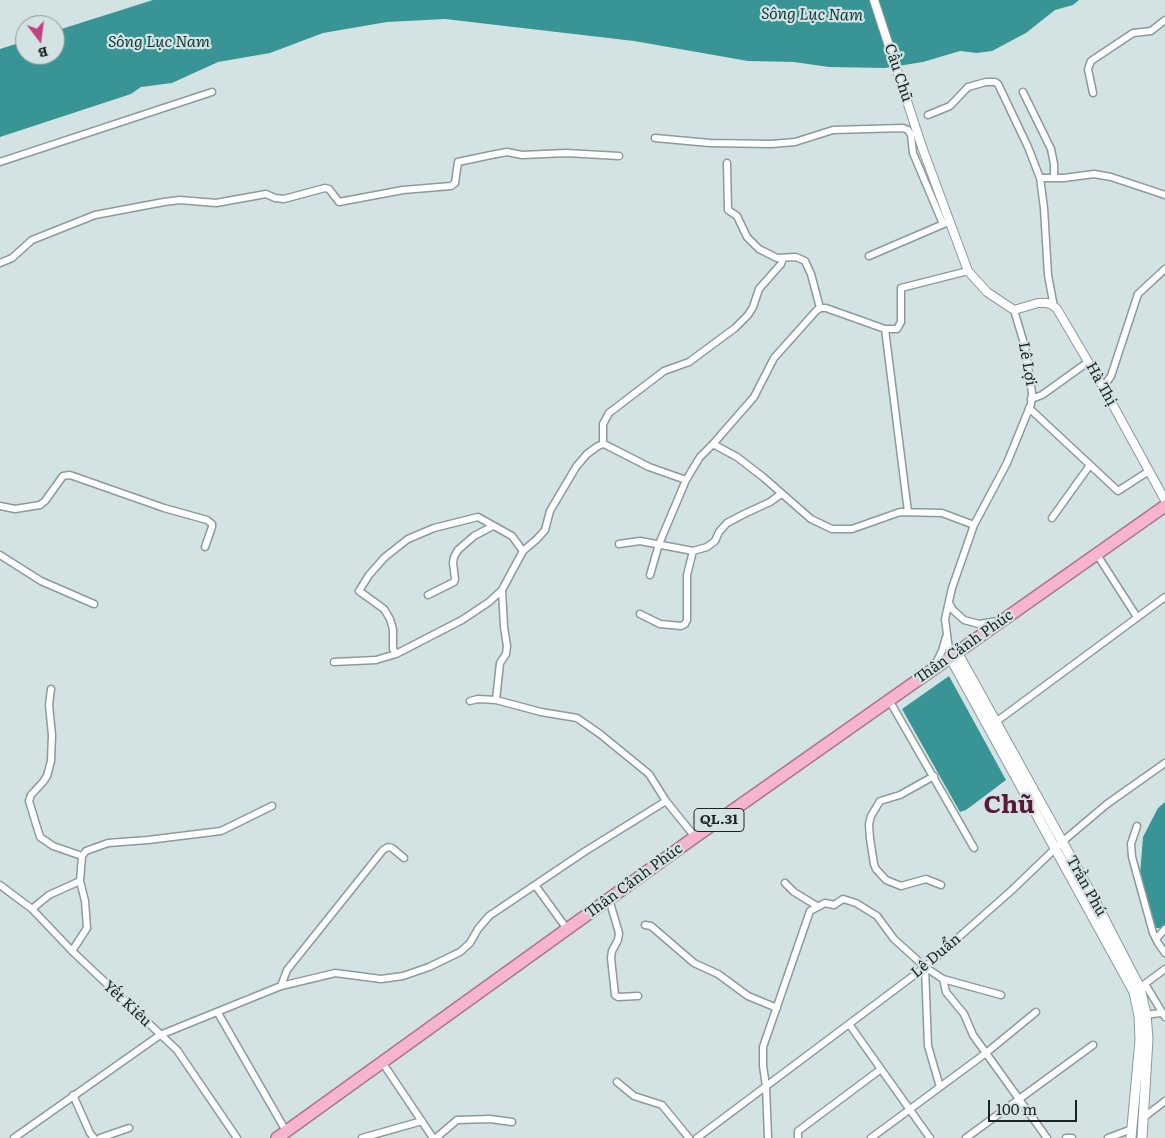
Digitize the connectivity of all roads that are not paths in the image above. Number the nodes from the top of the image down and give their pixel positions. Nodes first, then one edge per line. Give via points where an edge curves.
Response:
1 (874, 0) edge
2 (1165, 20) edge
3 (212, 92) dead end
4 (1022, 92) dead end
5 (1093, 94) dead end
6 (928, 114) dead end
7 (655, 138) dead end
8 (619, 156) dead end
9 (0, 162) edge
10 (727, 163) dead end
11 (1040, 178) junction
12 (1054, 178) junction
13 (1165, 195) edge
14 (946, 223) junction
15 (869, 256) dead end
16 (783, 258) junction
17 (0, 263) edge
18 (1165, 269) edge
19 (968, 271) junction
20 (1054, 306) junction
21 (820, 308) junction
22 (1014, 310) junction
23 (885, 329) junction
24 (1088, 362) junction
25 (1103, 387) junction
26 (1031, 399) junction
27 (1029, 408) junction
28 (603, 444) junction
29 (713, 444) junction
30 (1090, 464) junction
31 (1149, 471) junction
32 (686, 480) junction
33 (781, 494) junction
34 (1165, 500) edge
35 (0, 506) edge
36 (1165, 506) edge
37 (908, 512) junction
38 (1052, 518) dead end
39 (493, 526) junction
40 (974, 526) junction
41 (619, 544) dead end
42 (659, 544) junction
43 (205, 547) dead end
44 (524, 550) junction
45 (693, 551) junction
46 (1096, 554) junction
47 (0, 556) edge
48 (650, 576) dead end
49 (502, 590) junction
50 (428, 595) dead end
51 (1165, 597) edge
52 (949, 603) junction
53 (94, 604) dead end
54 (640, 614) dead end
55 (1137, 617) junction
56 (1002, 620) junction
57 (946, 636) junction
58 (396, 654) junction
59 (954, 654) junction
60 (334, 662) dead end
61 (932, 670) junction
62 (51, 689) dead end
63 (496, 700) junction
64 (889, 700) junction
65 (470, 701) dead end
66 (992, 725) junction
67 (1165, 762) edge
68 (934, 776) junction
69 (666, 801) junction
70 (272, 806) dead end
71 (1137, 826) dead end
72 (695, 837) junction
73 (1059, 845) junction
74 (974, 848) dead end
75 (82, 856) junction
76 (404, 858) dead end
77 (80, 881) junction
78 (786, 883) dead end
79 (0, 885) edge
80 (535, 885) junction
81 (941, 885) dead end
82 (609, 899) junction
83 (817, 906) junction
84 (32, 909) junction
85 (645, 925) dead end
86 (567, 929) junction
87 (1165, 929) edge
88 (1156, 939) junction
89 (72, 951) junction
90 (1165, 953) edge
91 (925, 967) junction
92 (1165, 969) edge
93 (943, 979) junction
94 (282, 986) junction
95 (1140, 988) junction
96 (1001, 995) dead end
97 (638, 996) dead end
98 (777, 1008) junction
99 (1036, 1012) dead end
100 (218, 1013) junction
101 (1142, 1015) junction
102 (1163, 1015) edge
103 (849, 1024) junction
104 (160, 1035) junction
105 (1093, 1045) dead end
106 (986, 1053) junction
107 (382, 1062) junction
108 (881, 1069) junction
109 (617, 1082) dead end
110 (766, 1086) junction
111 (940, 1087) junction
112 (73, 1095) junction
113 (1019, 1099) junction
114 (1165, 1101) edge
115 (910, 1110) junction
116 (1143, 1118) junction
117 (422, 1121) junction
118 (512, 1122) dead end
119 (129, 1128) dead end
120 (1132, 1134) edge
121 (282, 1135) edge
122 (14, 1138) edge
123 (94, 1138) edge
124 (100, 1138) edge
125 (238, 1138) edge
126 (362, 1138) edge
127 (435, 1138) edge
128 (689, 1138) edge
129 (698, 1138) edge
130 (768, 1138) edge
131 (798, 1138) edge
132 (871, 1138) edge
133 (930, 1138) edge
134 (966, 1138) edge
135 (1047, 1138) edge
136 (1066, 1138) edge
137 (1072, 1138) edge
138 (1108, 1138) edge
139 (1142, 1138) edge

1 - 14 street, Cầu Chũ
2 - 5 street via 1151,31 1133,33 1091,61 1088,69
3 - 9 street
4 - 12 street via 1052,149
6 - 11 street via 950,106 968,87 995,82
7 - 14 street via 771,144 795,142 833,130 903,128 911,135 913,154
8 - 17 street via 507,152 458,162 455,183 451,186 403,190 339,202 325,188 284,198 266,194 216,203 164,202 95,215 32,240
10 - 16 street via 728,210 737,216 754,244 777,258
11 - 12 street
11 - 20 street via 1048,275
12 - 13 street via 1094,174 1111,176
14 - 15 street
14 - 19 street
16 - 21 street via 796,257 805,261
16 - 28 street via 759,289 748,315 735,328 689,362 664,371 609,413 603,424
18 - 25 street via 1138,294 1110,376
19 - 22 street via 987,292
19 - 23 street via 901,288 901,325 897,329
20 - 22 street via 1038,303
20 - 24 street, Hà Thị
21 - 23 street
21 - 29 street via 774,358 758,391
22 - 26 street, Lê Lợi via 1025,347
23 - 37 street
24 - 25 street, Hà Thị
24 - 26 street via 1042,395
25 - 31 street, Hà Thị
26 - 27 street, Lê Lợi
27 - 30 street
27 - 40 street, Lê Lợi via 1007,463
28 - 32 street via 649,467
28 - 44 street via 587,454 576,467 550,511 545,530
29 - 32 street via 700,457
29 - 33 street via 737,457
30 - 31 street via 1118,491
30 - 38 street
31 - 34 street, Hà Thị
32 - 42 street
33 - 37 street via 811,519 832,529 852,529
33 - 45 street via 727,523 715,541
35 - 43 street via 15,509 40,505 46,502 63,476 70,476 207,520 212,528
36 - 46 highway, Thân Cảnh Phúc / QL.31
37 - 40 street via 942,514
39 - 44 street via 512,536
39 - 50 street via 458,550 454,556 454,582
39 - 58 street via 473,517 418,535 385,557 369,575 358,592 384,609 390,618
40 - 52 street, Lê Lợi
41 - 42 street via 640,541
42 - 45 street
42 - 48 street
44 - 49 street
45 - 54 street via 687,575 685,624 660,624
46 - 55 street
46 - 56 highway, Thân Cảnh Phúc / QL.31
47 - 53 street via 41,581
49 - 58 street via 462,620
49 - 63 street via 507,646 500,663
51 - 55 street
52 - 56 street via 964,620 979,624
52 - 57 street, Lê Lợi via 945,619
55 - 66 street
56 - 59 highway, Thân Cảnh Phúc / QL.31
57 - 59 street
57 - 61 street, Lê Lợi
58 - 60 street via 376,660
59 - 61 highway, Thân Cảnh Phúc / QL.31
59 - 66 main road, Trần Phú
61 - 64 highway, Thân Cảnh Phúc / QL.31
62 - 75 street via 51,761 47,776 30,795 29,801 40,837 53,846
63 - 65 street
63 - 69 street via 577,718 649,774
64 - 68 street
64 - 72 highway, Thân Cảnh Phúc / QL.31
66 - 73 main road, Trần Phú
67 - 73 street, Lê Duẩn
68 - 74 street
68 - 81 street via 900,795 880,801 869,824 874,864 886,880 906,886 926,879
69 - 72 street
69 - 80 street
70 - 75 street via 222,832 108,843 90,849
71 - 88 street via 1131,852
72 - 82 highway, Thân Cảnh Phúc / QL.31
73 - 91 street, Lê Duẩn
73 - 95 main road, Trần Phú via 1116,940
75 - 77 street
76 - 94 street via 392,848 383,850 287,970
77 - 84 street via 49,895
77 - 89 street via 87,928
78 - 83 street
79 - 84 street, Yết Kiêu
80 - 86 street
80 - 94 street via 489,916 460,952 429,967 380,979 335,973
82 - 86 highway, Thân Cảnh Phúc / QL.31
82 - 97 street via 619,932 611,958 615,995 618,998
83 - 91 street via 825,903 834,905 843,899 856,903 876,916 894,939
83 - 98 street via 810,911
84 - 89 street, Yết Kiêu
85 - 98 street via 651,926 694,963 718,974 748,996
86 - 107 highway, Thân Cảnh Phúc / QL.31
87 - 88 street
88 - 90 street
89 - 104 street, Yết Kiêu
91 - 93 street
91 - 103 street, Lê Duẩn
91 - 111 street via 928,1046
92 - 95 street
93 - 96 street
93 - 106 street via 946,992 964,1014
94 - 100 street
95 - 101 main road, Trần Phú
95 - 102 street, Trần Phú
98 - 110 street via 763,1047
99 - 106 street
100 - 104 street
100 - 121 street
101 - 102 street
101 - 116 main road, Trần Phú via 1148,1039
101 - 120 main road, Trần Phú
103 - 108 street
103 - 110 street, Lê Duẩn
104 - 112 street
104 - 125 street, Yết Kiêu via 177,1050
105 - 113 street
106 - 111 street
106 - 113 street
107 - 117 street
107 - 121 highway, Thân Cảnh Phúc / QL.31
108 - 115 street
108 - 131 street via 798,1131
109 - 128 street via 634,1096 662,1105
110 - 129 street, Lê Duẩn
110 - 130 street
111 - 115 street
112 - 122 street
112 - 123 street
113 - 134 street
113 - 135 street
114 - 116 street
115 - 132 street
115 - 133 street
116 - 139 main road, Trần Phú
117 - 126 street
117 - 127 street
118 - 127 street via 457,1120
119 - 124 street
120 - 138 street
136 - 137 street

